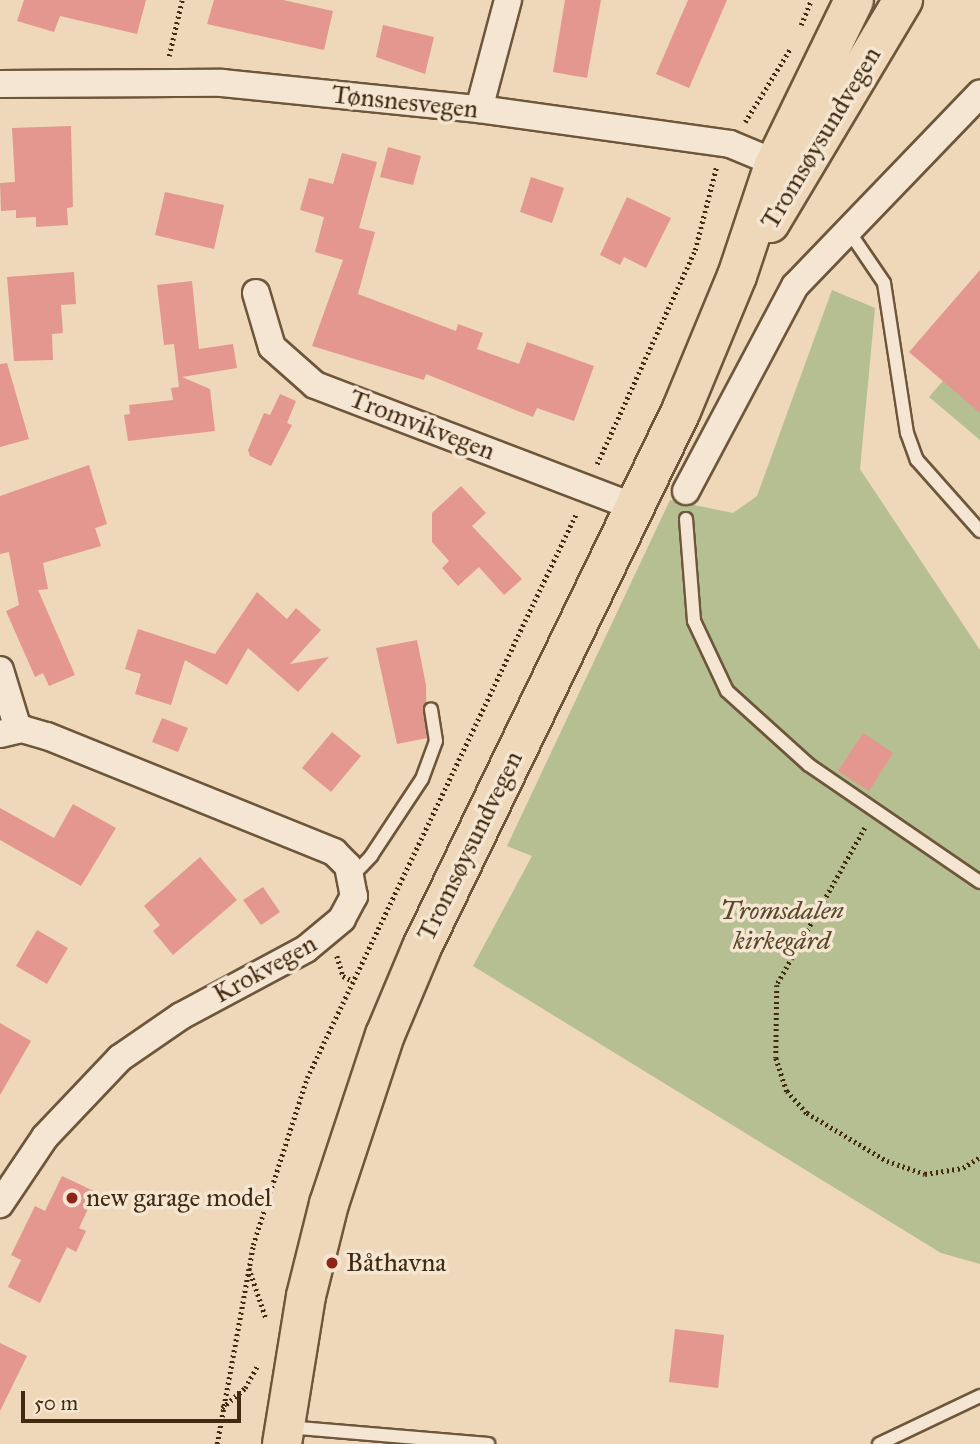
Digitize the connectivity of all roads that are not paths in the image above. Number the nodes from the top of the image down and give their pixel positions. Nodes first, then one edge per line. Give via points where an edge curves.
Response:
1 (508, 0) edge
2 (854, 0) edge
3 (903, 0) edge
4 (0, 84) edge
5 (980, 94) edge
6 (479, 109) junction
7 (788, 168) junction
8 (848, 230) junction
9 (256, 293) dead end
10 (686, 497) dead end
11 (635, 507) junction
12 (686, 519) dead end
13 (980, 531) edge
14 (0, 670) edge
15 (432, 709) dead end
16 (9, 731) edge
17 (352, 876) junction
18 (980, 882) edge
19 (0, 1203) edge
20 (980, 1396) edge
21 (283, 1436) edge
22 (488, 1444) edge
23 (879, 1444) edge

1 - 6 street
2 - 7 highway, Tromsøysundvegen
3 - 7 highway, Tromsøysundvegen
4 - 6 street, Tønsnesvegen via 222,83
5 - 8 street
6 - 7 street, Tønsnesvegen via 730,144
7 - 11 highway, Tromsøysundvegen
8 - 10 street via 795,286
8 - 13 lane via 884,283 907,433 917,460
9 - 11 street, Tromvikvegen via 272,347 303,377
11 - 21 highway, Tromsøysundvegen via 422,947 385,1035 329,1204 306,1296
12 - 18 lane via 694,621 727,691 770,733 874,813
14 - 16 street
15 - 17 lane via 436,741 422,779 371,856
16 - 17 street via 334,852
17 - 19 street, Krokvegen via 353,902 330,932 181,1016 120,1058 45,1138
20 - 23 lane
21 - 22 lane

